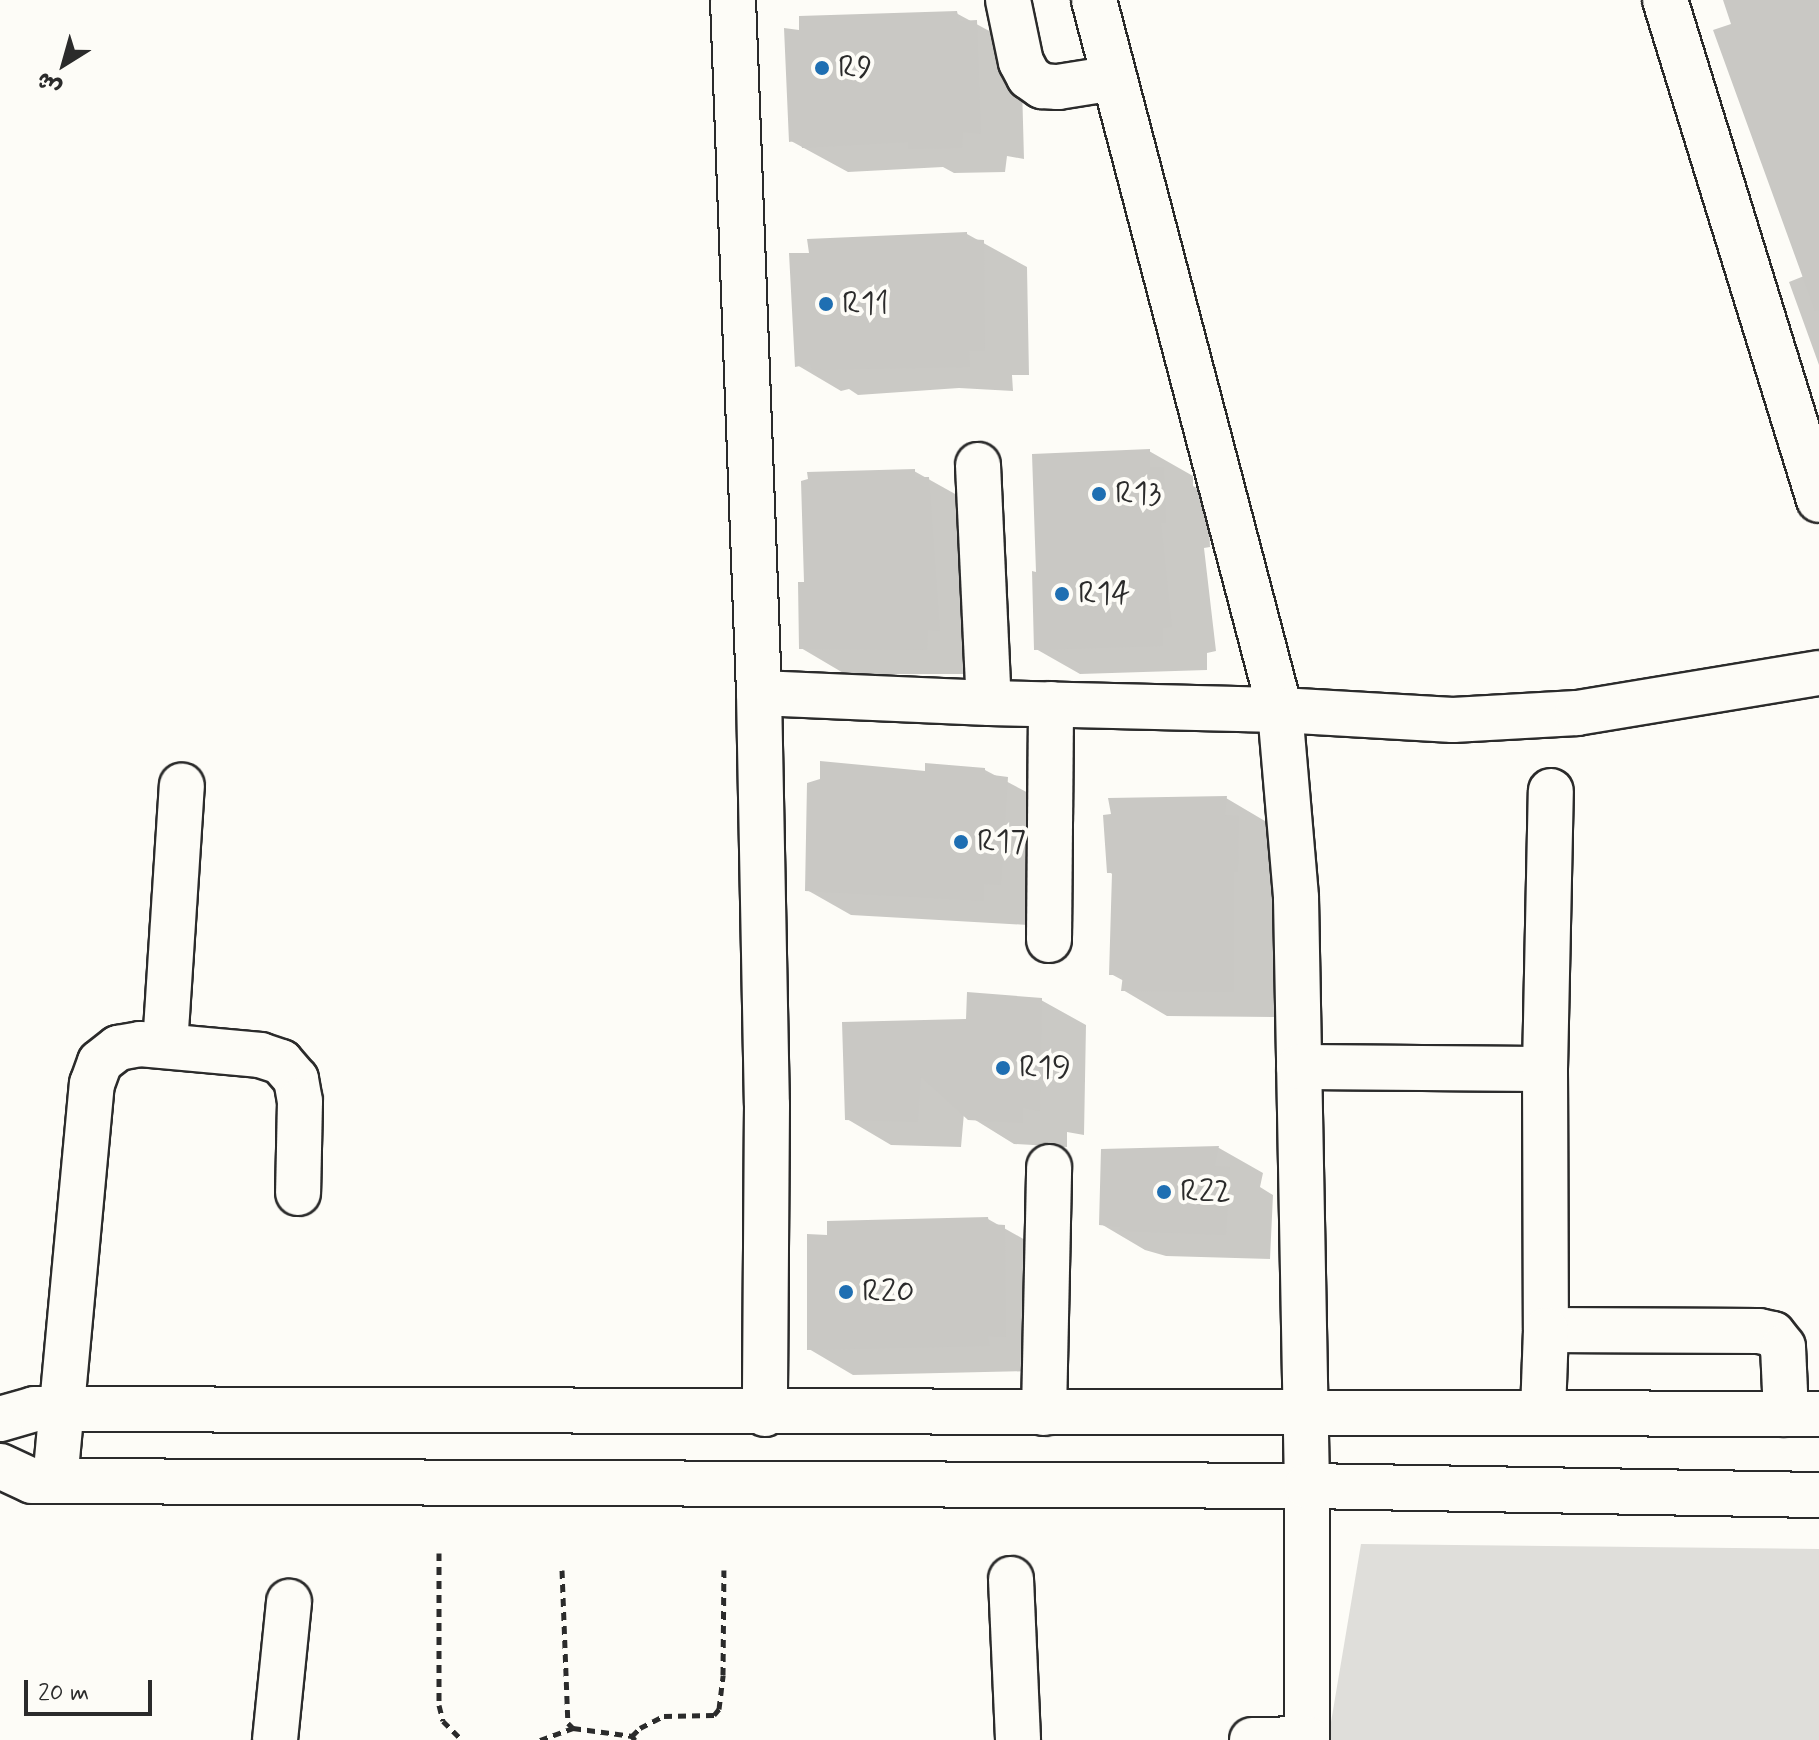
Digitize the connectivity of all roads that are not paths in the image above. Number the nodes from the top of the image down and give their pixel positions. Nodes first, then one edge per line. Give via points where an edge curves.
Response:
1 (733, 0) edge
2 (1008, 0) edge
3 (1094, 0) edge
4 (1665, 0) edge
5 (1114, 78) junction
6 (978, 465) dead end
7 (1819, 500) edge
8 (1819, 673) edge
9 (759, 693) junction
10 (989, 703) junction
11 (1051, 704) junction
12 (1280, 710) junction
13 (182, 786) dead end
14 (1551, 791) dead end
15 (1049, 940) dead end
16 (165, 1046) junction
17 (1299, 1067) junction
18 (1545, 1069) junction
19 (1049, 1167) dead end
20 (298, 1193) dead end
21 (1546, 1330) junction
22 (62, 1409) junction
23 (1543, 1412) junction
24 (1044, 1413) junction
25 (1303, 1413) junction
26 (765, 1414) junction
27 (1802, 1414) edge
28 (0, 1419) edge
29 (0, 1466) edge
30 (55, 1481) junction
31 (1307, 1486) junction
32 (1819, 1495) edge
33 (1011, 1579) dead end
34 (289, 1602) dead end
35 (1307, 1739) edge
36 (275, 1740) edge
37 (1018, 1740) edge
38 (1252, 1740) edge

1 - 9 street
2 - 5 street via 1029,77 1042,86 1058,87
3 - 5 street
4 - 7 street
5 - 12 street
6 - 10 street
8 - 12 street via 1577,713 1453,720
9 - 10 street
9 - 26 street via 767,1105
10 - 11 street
11 - 12 street
11 - 15 street
12 - 17 street via 1296,898
13 - 16 street
14 - 18 street
16 - 20 street via 260,1055 281,1062 296,1079 300,1101
16 - 22 street via 118,1048 100,1062 92,1084
17 - 18 street
17 - 25 street
18 - 21 street
19 - 24 street
21 - 23 street
21 - 27 street via 1773,1334 1783,1347
22 - 26 street
22 - 28 street via 34,1409
22 - 30 street
23 - 25 street
23 - 27 street
24 - 25 street
24 - 26 street
25 - 31 street
29 - 30 street via 32,1481
30 - 31 street
31 - 32 street
31 - 35 street
33 - 37 street
34 - 36 street
35 - 38 street

